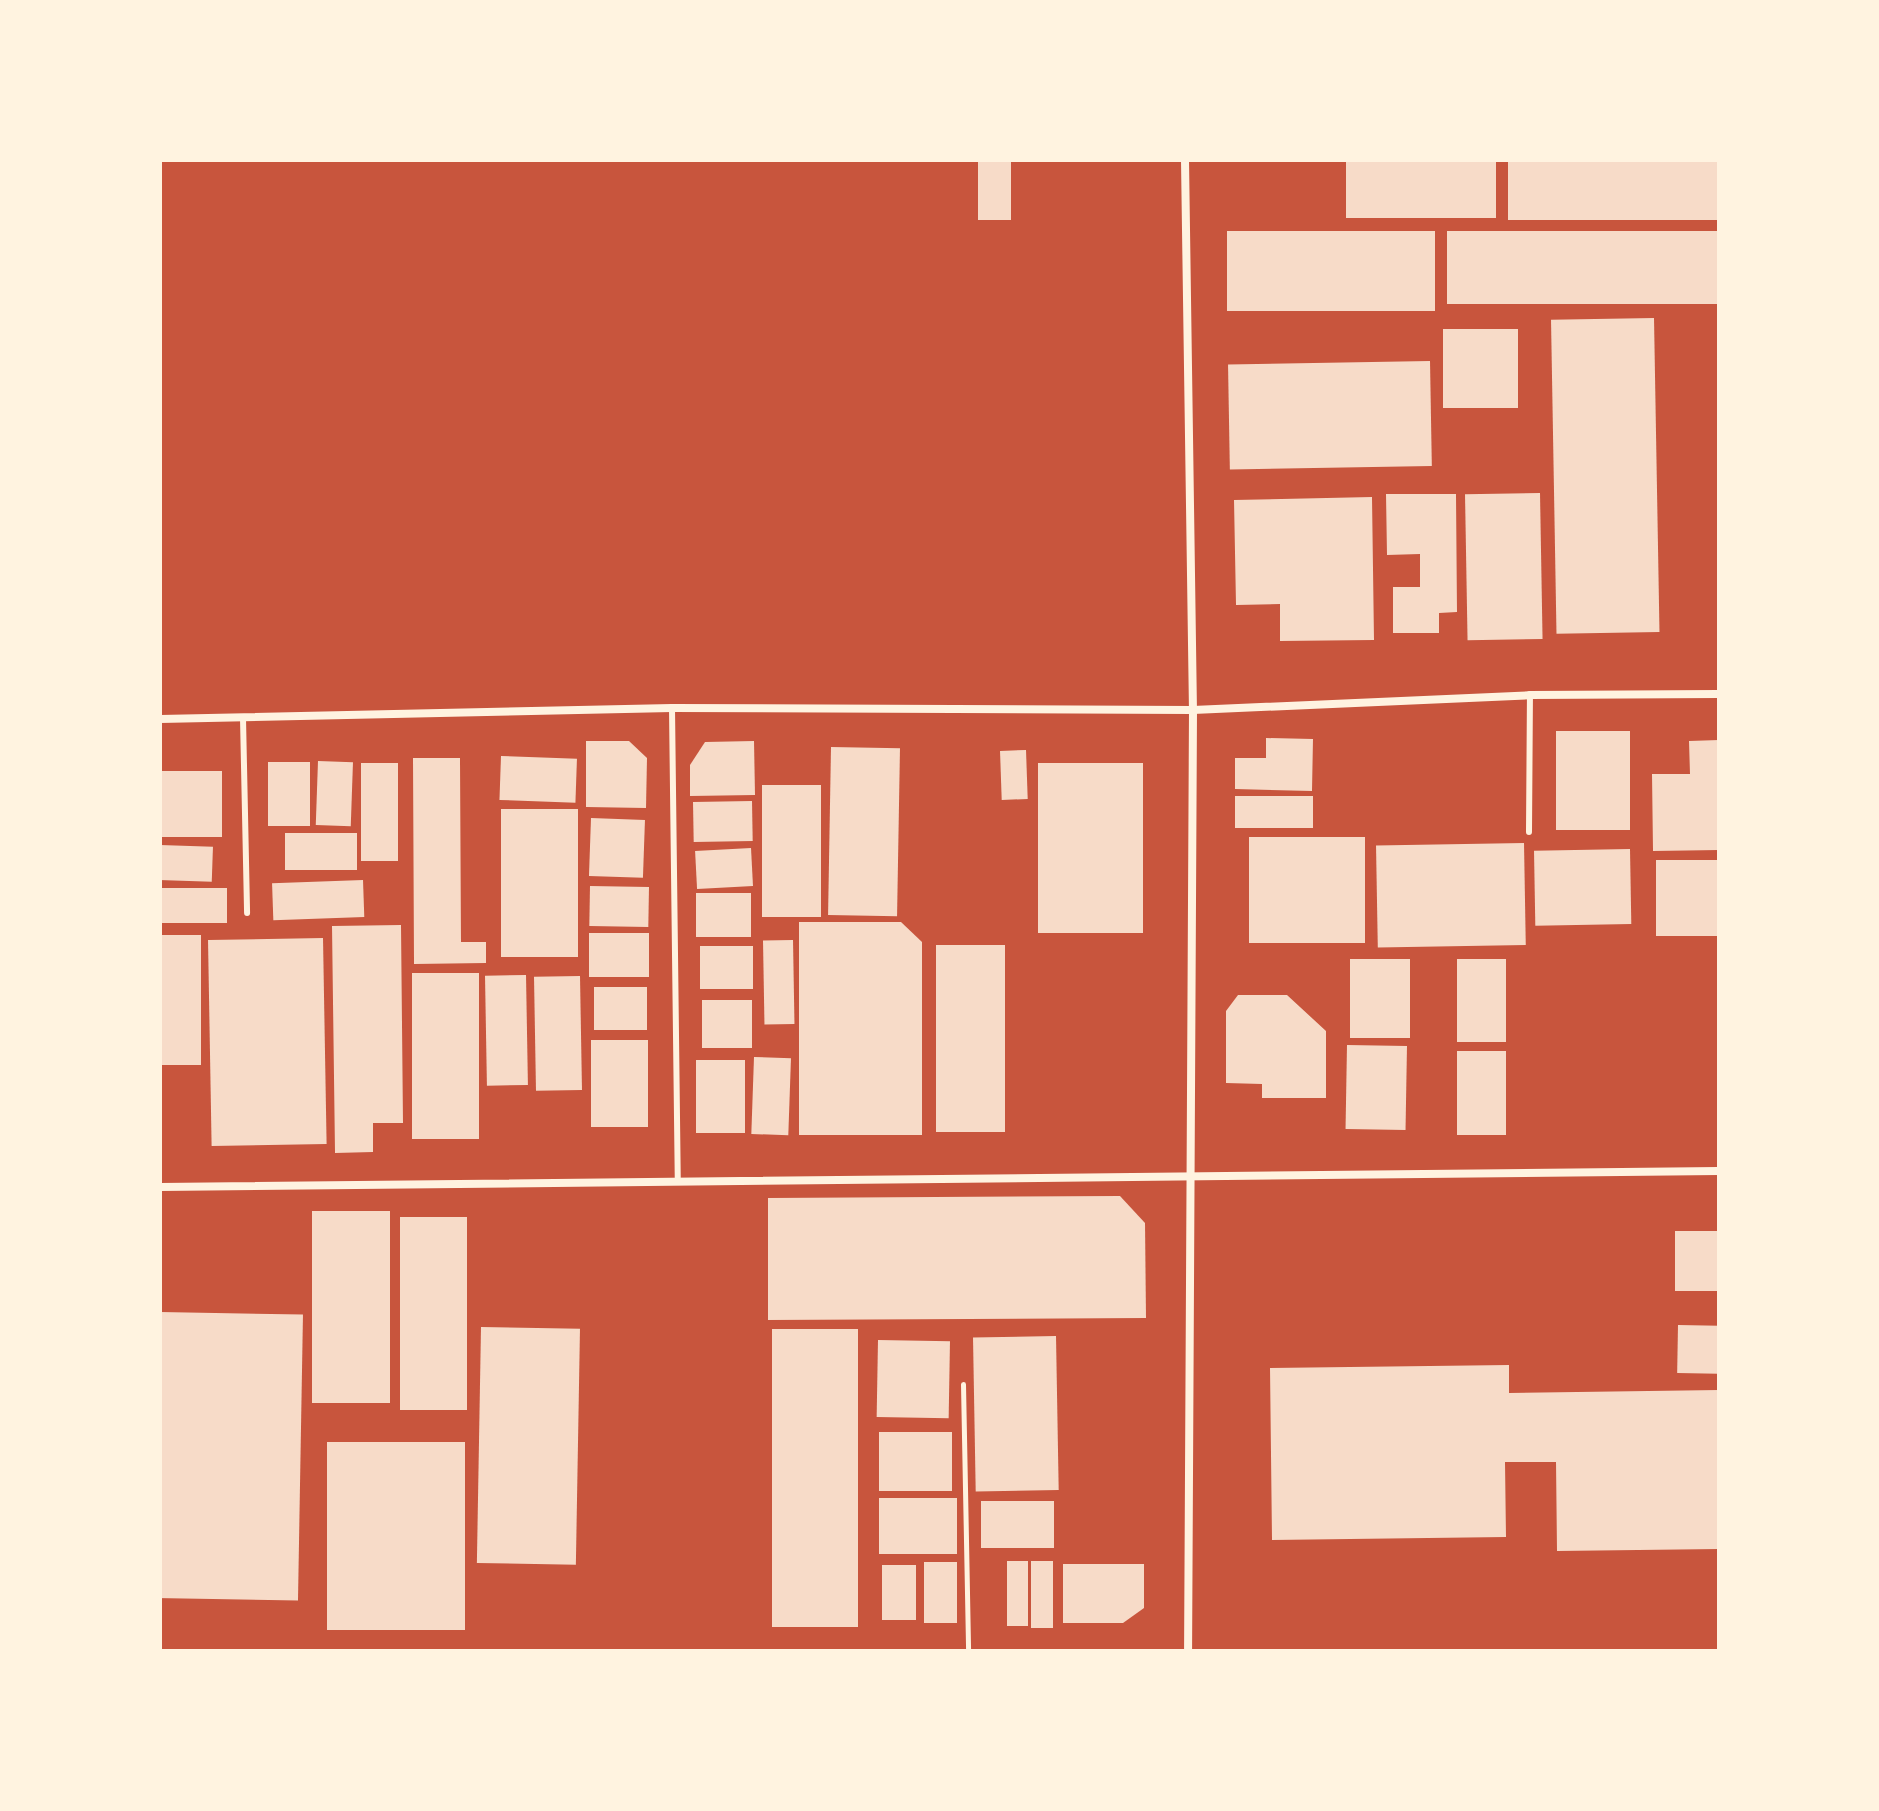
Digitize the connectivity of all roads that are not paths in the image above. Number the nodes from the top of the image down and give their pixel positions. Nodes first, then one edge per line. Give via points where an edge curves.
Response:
1 (1185, 160) edge
2 (1719, 694) edge
3 (1530, 695) junction
4 (672, 708) junction
5 (1193, 710) junction
6 (243, 718) junction
7 (160, 719) edge
8 (1529, 832) dead end
9 (247, 913) dead end
10 (1719, 1171) edge
11 (1190, 1175) junction
12 (678, 1181) junction
13 (160, 1187) edge
14 (1188, 1651) edge

1 - 5 street
2 - 3 street
3 - 5 street
3 - 8 lane
4 - 5 street
4 - 6 street
4 - 12 lane
5 - 11 street
6 - 7 street
6 - 9 lane
10 - 11 street
11 - 12 street
11 - 14 street
12 - 13 street

